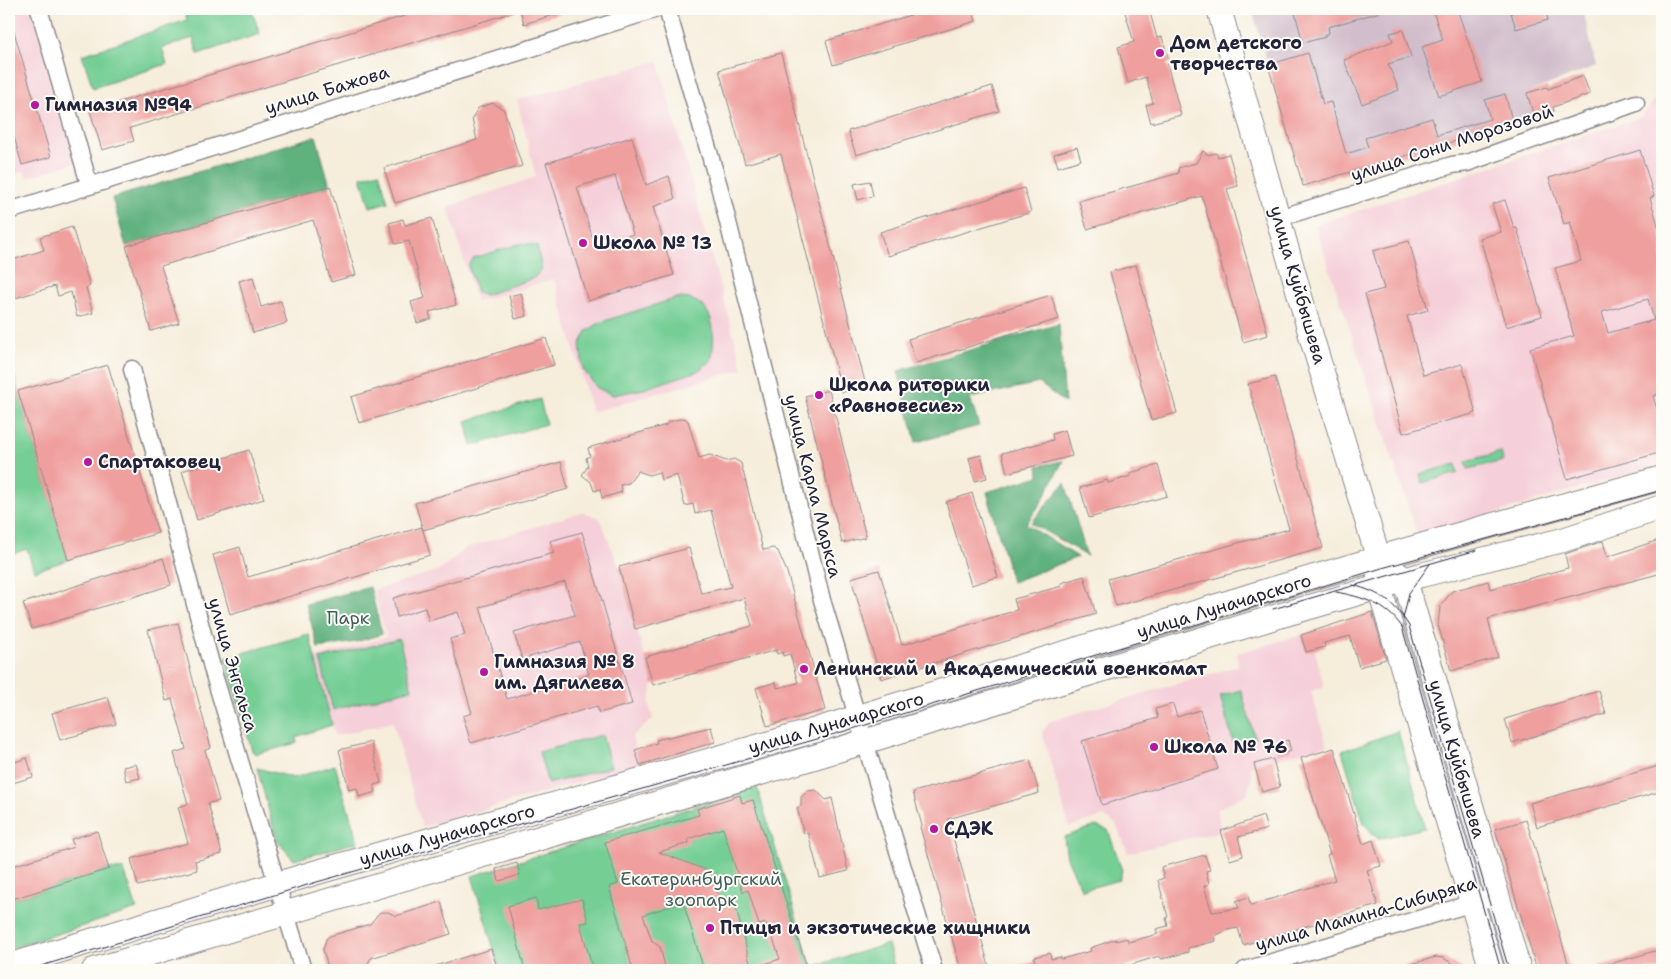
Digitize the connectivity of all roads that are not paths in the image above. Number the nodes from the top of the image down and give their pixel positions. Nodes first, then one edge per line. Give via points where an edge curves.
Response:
1 (38, 9) edge
2 (657, 9) edge
3 (667, 9) edge
4 (1219, 9) edge
5 (1636, 103) dead end
6 (89, 184) junction
7 (9, 211) edge
8 (1279, 218) junction
9 (132, 369) dead end
10 (1662, 478) edge
11 (1662, 507) edge
12 (1379, 560) junction
13 (1405, 580) junction
14 (1379, 587) junction
15 (857, 718) junction
16 (864, 741) junction
17 (277, 884) junction
18 (1498, 896) junction
19 (1473, 904) junction
20 (285, 914) junction
21 (9, 966) edge
22 (94, 970) edge
23 (304, 970) edge
24 (934, 970) edge
25 (1245, 970) edge
26 (1492, 970) edge
27 (1519, 970) edge

1 - 6 street
2 - 6 street, улица Бажова
3 - 15 street, улица Карла Маркса via 719,186 812,563
4 - 8 main road, улица Куйбышева
5 - 8 street, улица Сони Морозовой via 1467,163
6 - 7 street, улица Бажова
8 - 12 main road, улица Куйбышева
9 - 17 street, улица Энгельса via 217,684
10 - 12 main road, улица Луначарского
11 - 13 main road, улица Луначарского via 1563,540
12 - 13 main road
12 - 14 main road, улица Куйбышева
12 - 15 main road, улица Луначарского via 1263,592
13 - 14 main road, улица Луначарского
13 - 18 main road, улица Куйбышева
14 - 16 main road, улица Луначарского
14 - 19 main road, улица Куйбышева
15 - 16 street, улица Карла Маркса
15 - 17 main road, улица Луначарского
16 - 20 main road, улица Луначарского
16 - 24 street, улица Карла Маркса
17 - 20 street, улица Энгельса
17 - 21 main road, улица Луначарского
18 - 19 street, улица Мамина-Сибиряка
18 - 27 main road, улица Куйбышева
19 - 25 street, улица Мамина-Сибиряка
19 - 26 main road, улица Куйбышева
20 - 22 main road, улица Луначарского
20 - 23 street, улица Энгельса

